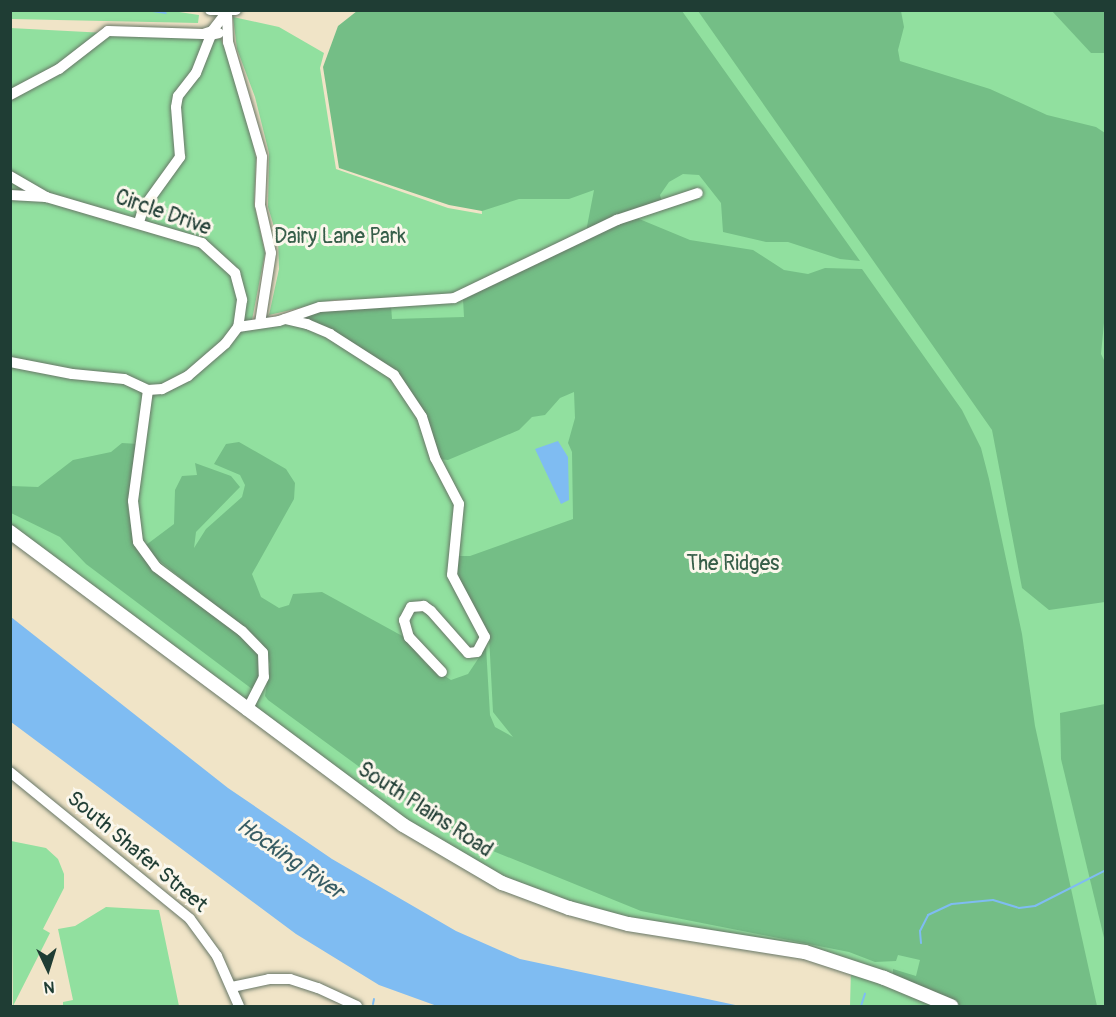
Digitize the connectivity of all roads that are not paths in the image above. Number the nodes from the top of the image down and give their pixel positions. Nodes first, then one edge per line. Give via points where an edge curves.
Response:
1 (210, 10) edge
2 (231, 12) edge
3 (10, 95) edge
4 (10, 176) edge
5 (698, 193) dead end
6 (10, 195) edge
7 (46, 197) junction
8 (139, 222) junction
9 (285, 319) junction
10 (260, 323) junction
11 (238, 327) junction
12 (10, 362) edge
13 (148, 390) junction
14 (10, 532) edge
15 (442, 672) dead end
16 (247, 711) junction
17 (10, 772) edge
18 (232, 987) junction
19 (239, 1006) edge
20 (357, 1006) edge
21 (951, 1006) edge

1 - 2 street
2 - 3 street via 212,31 203,34 108,31 59,69
2 - 8 street via 220,33 212,35 196,73 176,101 182,147 178,163 144,207
2 - 10 street via 228,42 262,157 260,205 271,253
4 - 7 street
5 - 9 street via 617,220 460,296 320,307
6 - 7 street, Circle Drive
7 - 8 street, Circle Drive
8 - 11 street, Circle Drive via 202,243 229,264 242,291
9 - 10 street
9 - 15 street via 330,334 394,375 422,417 435,458 459,504 451,561 453,579 485,637 477,652 468,653 431,611 424,606 411,607 405,620 409,637
10 - 11 street
11 - 13 street via 225,344 188,376 171,386
12 - 13 street via 62,373 124,379
13 - 16 street via 133,501 138,542 156,567 242,631 263,652 264,677
14 - 16 main road, South Plains Road
16 - 21 main road, South Plains Road via 403,825 448,855 502,883 569,908 628,924 805,952 884,978
17 - 18 street, South Shafer Street via 180,909 212,948
18 - 19 street, South Shafer Street
18 - 20 street via 269,979 290,980

